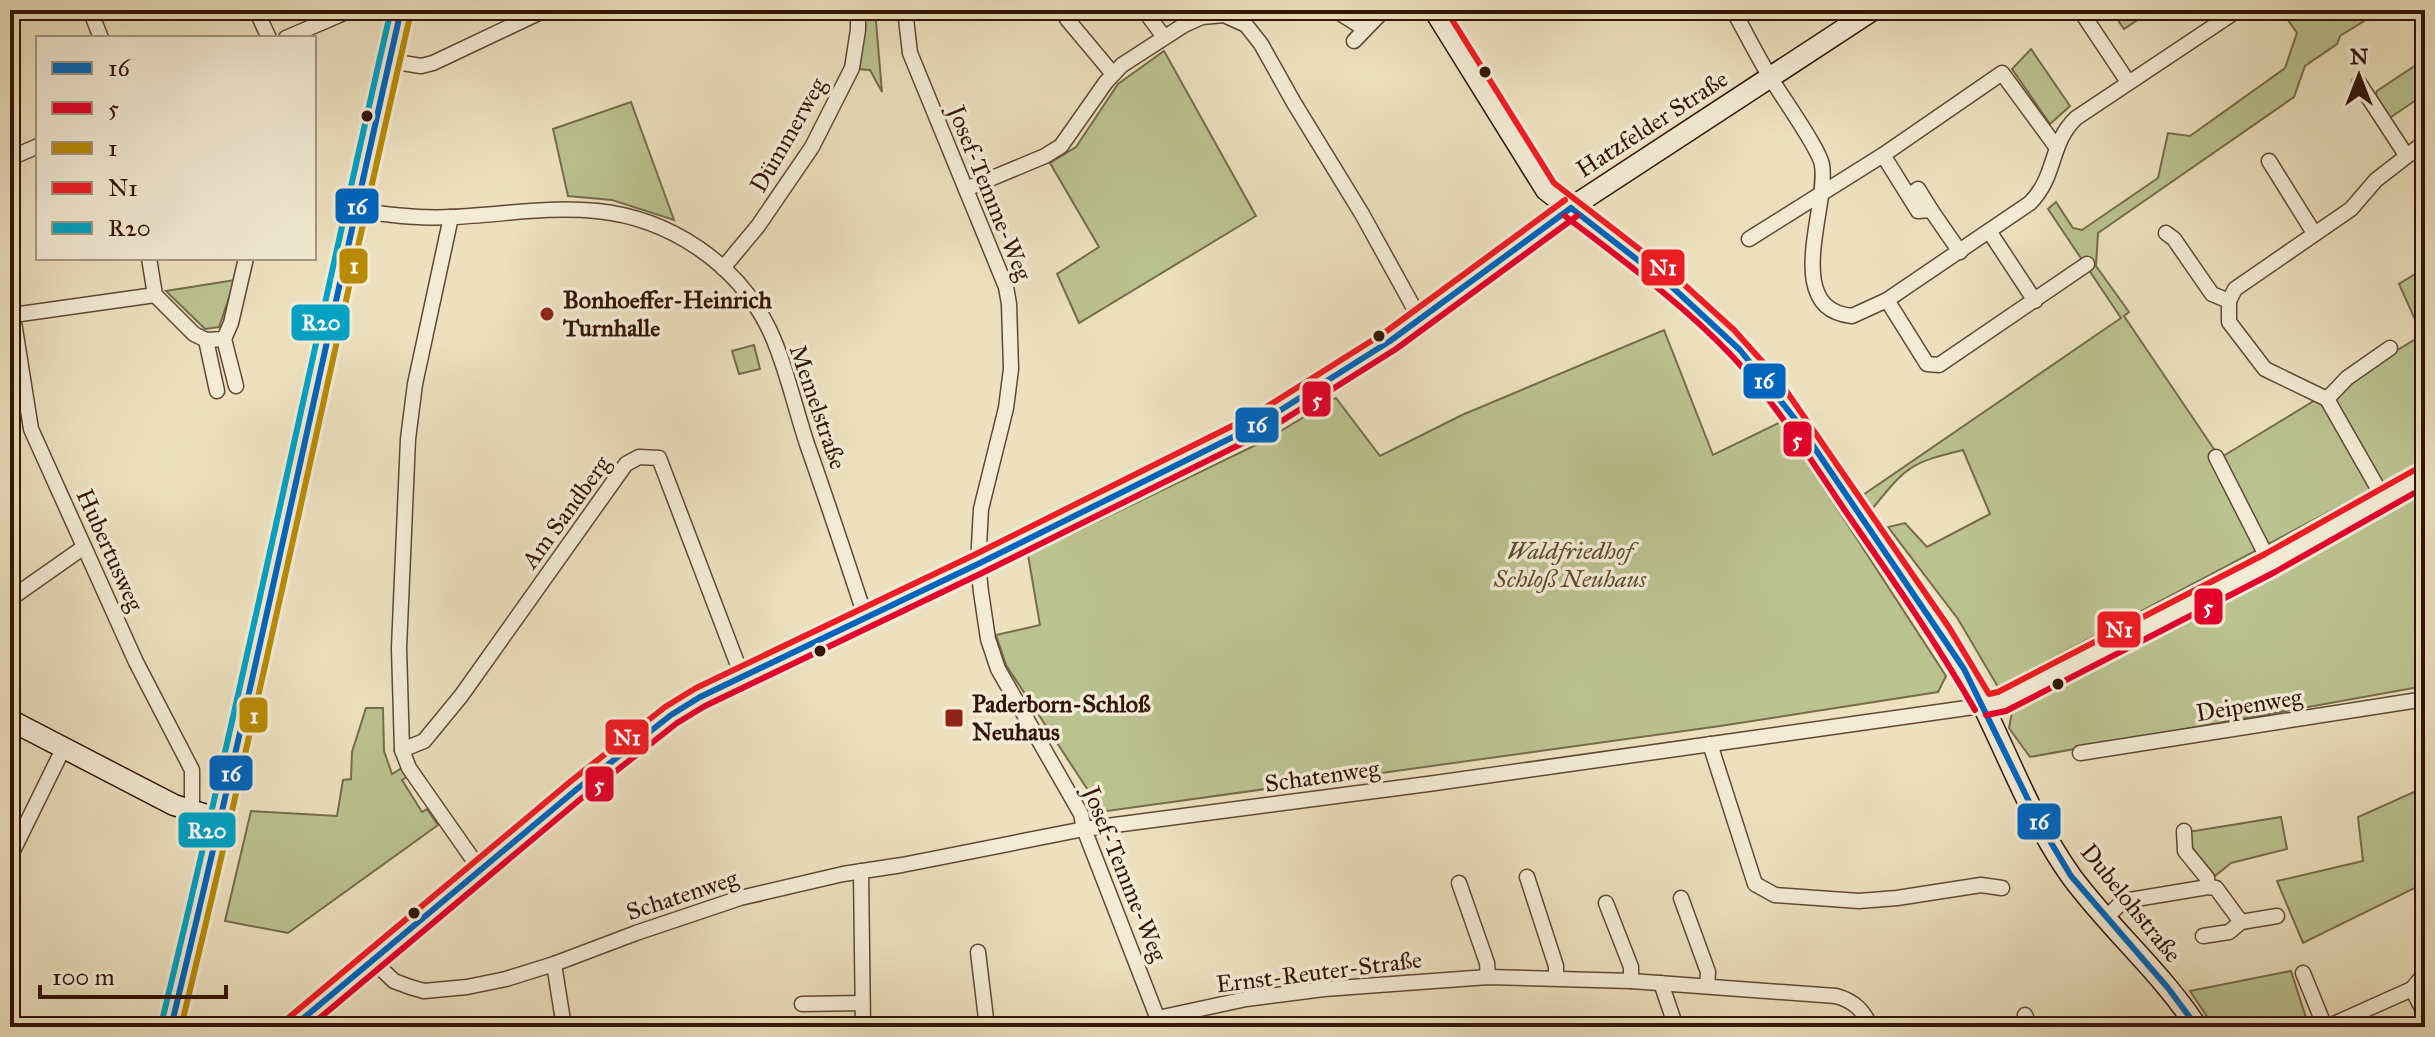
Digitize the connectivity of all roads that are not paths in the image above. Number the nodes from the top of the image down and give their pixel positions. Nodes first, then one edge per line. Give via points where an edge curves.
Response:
1 (90, 10) edge
2 (256, 10) edge
3 (351, 10) edge
4 (401, 10) edge
5 (545, 10) edge
6 (858, 10) edge
7 (905, 10) edge
8 (1144, 10) edge
9 (1335, 10) edge
10 (1384, 10) edge
11 (1434, 10) edge
12 (1733, 10) edge
13 (1873, 10) edge
14 (2080, 10) edge
15 (2235, 11) edge
16 (1225, 13) edge
17 (1067, 19) dead end
18 (1365, 29) junction
19 (100, 36) edge
20 (268, 36) edge
21 (291, 36) edge
22 (1164, 37) junction
23 (1354, 41) dead end
24 (390, 61) junction
25 (1113, 74) junction
26 (1770, 78) junction
27 (2128, 82) junction
28 (2359, 83) dead end
29 (2425, 142) edge
30 (36, 147) edge
31 (2057, 148) junction
32 (1883, 155) junction
33 (2406, 155) junction
34 (10, 161) edge
35 (2269, 161) dead end
36 (966, 189) junction
37 (1823, 192) junction
38 (1571, 208) junction
39 (356, 210) junction
40 (451, 217) junction
41 (1989, 231) junction
42 (2166, 233) dead end
43 (2314, 233) junction
44 (1749, 239) dead end
45 (1960, 252) junction
46 (149, 260) edge
47 (246, 260) edge
48 (2087, 264) dead end
49 (723, 268) junction
50 (155, 295) junction
51 (10, 297) edge
52 (1887, 300) junction
53 (2035, 301) junction
54 (2229, 301) junction
55 (13, 315) junction
56 (1420, 319) junction
57 (224, 339) junction
58 (206, 340) junction
59 (2390, 348) dead end
60 (236, 386) dead end
61 (217, 391) dead end
62 (2327, 399) junction
63 (2216, 457) dead end
64 (2425, 476) edge
65 (2384, 499) junction
66 (84, 547) junction
67 (2270, 563) junction
68 (978, 564) junction
69 (10, 599) edge
70 (865, 616) junction
71 (742, 676) junction
72 (2425, 699) edge
73 (1984, 705) junction
74 (10, 720) edge
75 (1710, 744) junction
76 (64, 747) junction
77 (402, 750) junction
78 (2080, 753) dead end
79 (192, 811) junction
80 (220, 819) junction
81 (1084, 829) junction
82 (2184, 831) dead end
83 (10, 857) edge
84 (481, 871) junction
85 (861, 871) junction
86 (1527, 877) dead end
87 (1459, 883) dead end
88 (2208, 887) junction
89 (2002, 888) dead end
90 (1681, 898) dead end
91 (1606, 903) dead end
92 (2277, 916) dead end
93 (2105, 919) junction
94 (2241, 922) junction
95 (2203, 936) dead end
96 (978, 952) dead end
97 (372, 960) junction
98 (554, 964) junction
99 (2303, 973) dead end
100 (2425, 973) edge
101 (1488, 977) junction
102 (1556, 977) junction
103 (1631, 981) junction
104 (1661, 983) junction
105 (1707, 986) junction
106 (2412, 989) junction
107 (862, 1003) junction
108 (802, 1004) dead end
109 (2425, 1014) edge
110 (1159, 1023) edge
111 (171, 1027) edge
112 (293, 1027) edge
113 (564, 1027) edge
114 (863, 1027) edge
115 (987, 1027) edge
116 (1676, 1027) edge
117 (1871, 1027) edge
118 (2197, 1027) edge
119 (2326, 1027) edge

1 - 19 street
2 - 20 street
3 - 21 street
4 - 24 main road
5 - 24 street via 433,63
6 - 49 street, Dümmerweg via 852,68 812,147
7 - 36 street, Josef-Temme-Weg via 910,53
8 - 22 street
9 - 18 street
10 - 18 street
11 - 38 main road, Dubelohstraße via 1539,180
12 - 26 street
13 - 26 main road, Hatzfelder Straße
14 - 27 street
15 - 27 street
16 - 22 street via 1202,17
16 - 56 street via 1246,25 1261,44
17 - 25 street
18 - 23 street
22 - 25 street
24 - 39 main road
25 - 36 street via 1061,146
26 - 37 street via 1822,162
26 - 38 main road, Hatzfelder Straße
27 - 31 street via 2076,118
28 - 33 street
29 - 33 street
30 - 34 street
31 - 32 street via 2002,73
31 - 41 street via 2043,190
32 - 37 street
32 - 45 street via 1918,211 1931,210
33 - 43 street via 2351,209
35 - 43 street
36 - 68 street, Josef-Temme-Weg via 1006,287 1011,345 1006,408 981,509
37 - 44 street
37 - 52 street via 1811,252 1821,296 1831,310 1852,316
38 - 56 main road, Hatzfelder Straße
38 - 73 main road, Dubelohstraße via 1694,306 1760,373 1875,536
39 - 40 street, Memelstraße
39 - 80 main road
40 - 49 street, Memelstraße via 528,209 621,215 668,231 704,250
40 - 77 street via 408,439 399,648
41 - 45 street
41 - 53 street
42 - 54 street via 2212,294
43 - 54 street via 2235,289
45 - 52 street
46 - 50 street
47 - 57 street
48 - 53 street
49 - 70 street, Memelstraße via 769,329
50 - 55 street
50 - 58 street
51 - 55 street, Hubertusweg
52 - 53 street via 1927,364 1939,365
54 - 62 street via 2229,322 2265,369
55 - 66 street, Hubertusweg via 31,429
56 - 68 main road, Hatzfelder Straße via 1257,425
57 - 58 street
57 - 60 street
58 - 61 street
59 - 62 street
62 - 65 street
63 - 67 street
64 - 65 street, Schatenweg
65 - 67 street, Schatenweg
66 - 69 street
66 - 79 street, Hubertusweg via 192,770
67 - 73 street, Schatenweg via 2001,702
68 - 70 main road, Hatzfelder Straße
68 - 81 street, Josef-Temme-Weg via 988,639 998,669 1081,814
70 - 71 main road, Hatzfelder Straße
71 - 77 street, Am Sandberg via 659,458 639,457 626,464 461,696 424,741
71 - 84 main road, Hatzfelder Straße via 671,715
72 - 78 street, Deipenweg
73 - 75 street, Schatenweg
73 - 93 main road, Dubelohstraße via 2046,835
74 - 76 main road
75 - 81 street, Schatenweg
75 - 89 street via 1755,884 1762,890 1859,901 1981,885
76 - 79 main road
76 - 83 street
77 - 84 street
79 - 80 main road
80 - 111 main road
81 - 85 street, Schatenweg
81 - 110 street, Josef-Temme-Weg
82 - 88 street via 2185,851 2207,878
84 - 97 main road, Hatzfelder Straße
85 - 98 street, Schatenweg via 740,898
85 - 107 street
86 - 102 street
87 - 101 street
88 - 93 street via 2130,900
88 - 94 street via 2216,888
90 - 105 street via 1708,972
91 - 103 street via 1631,967
92 - 94 street
93 - 118 main road, Dubelohstraße
94 - 95 street via 2229,932
96 - 115 street
97 - 98 street, Schatenweg via 394,981 424,991 496,981
97 - 112 main road, Hatzfelder Straße
98 - 113 street
99 - 119 street
100 - 106 street
101 - 102 street, Ernst-Reuter-Straße
101 - 110 street, Ernst-Reuter-Straße via 1246,999
102 - 103 street, Ernst-Reuter-Straße
103 - 104 street, Ernst-Reuter-Straße
104 - 105 street, Ernst-Reuter-Straße
104 - 116 street
105 - 117 street, Ernst-Reuter-Straße via 1836,996 1862,1010
106 - 109 street
106 - 119 street
107 - 108 street
107 - 114 street

